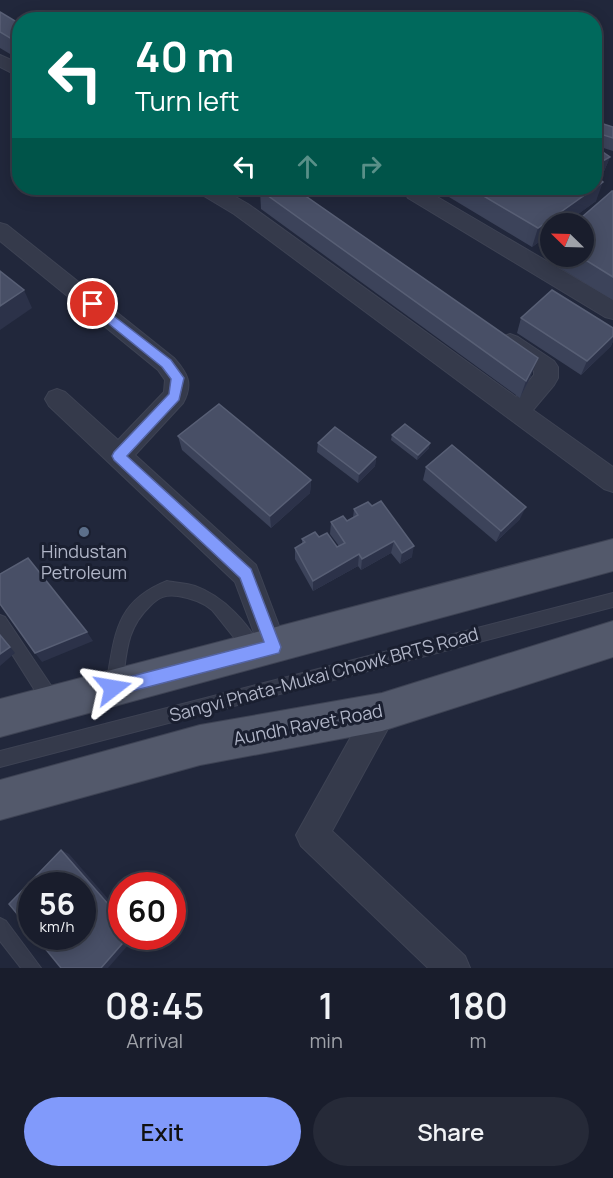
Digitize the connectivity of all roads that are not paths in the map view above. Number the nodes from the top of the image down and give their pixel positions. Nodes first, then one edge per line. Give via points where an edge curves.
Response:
1 (218, 195) edge
2 (418, 195) edge
3 (0, 230) edge
4 (613, 311) edge
5 (490, 329) edge
6 (57, 399) dead end
7 (517, 412) junction
8 (118, 456) junction
9 (613, 482) edge
10 (613, 555) edge
11 (613, 600) edge
12 (0, 622) edge
13 (613, 639) edge
14 (264, 650) junction
15 (113, 688) junction
16 (53, 704) junction
17 (382, 712) junction
18 (0, 718) edge
19 (0, 759) edge
20 (0, 800) edge
21 (0, 927) edge
22 (32, 968) edge
23 (453, 968) edge

1 - 7 street
2 - 4 street
3 - 8 street via 166,363 177,378 175,396
5 - 7 street via 546,367 546,378
6 - 8 street
7 - 9 street
8 - 14 street via 246,574
10 - 14 main road
11 - 19 lane, Sangvi Phata-Mukai Chowk BRTS Road
12 - 16 lane
13 - 17 main road, Aundh Ravet Road
14 - 15 main road
14 - 15 lane via 215,603 194,592 167,588 152,594 132,613 123,631
15 - 16 main road
16 - 18 main road
17 - 20 main road, Aundh Ravet Road via 200,745
17 - 23 street via 312,836
21 - 22 lane

